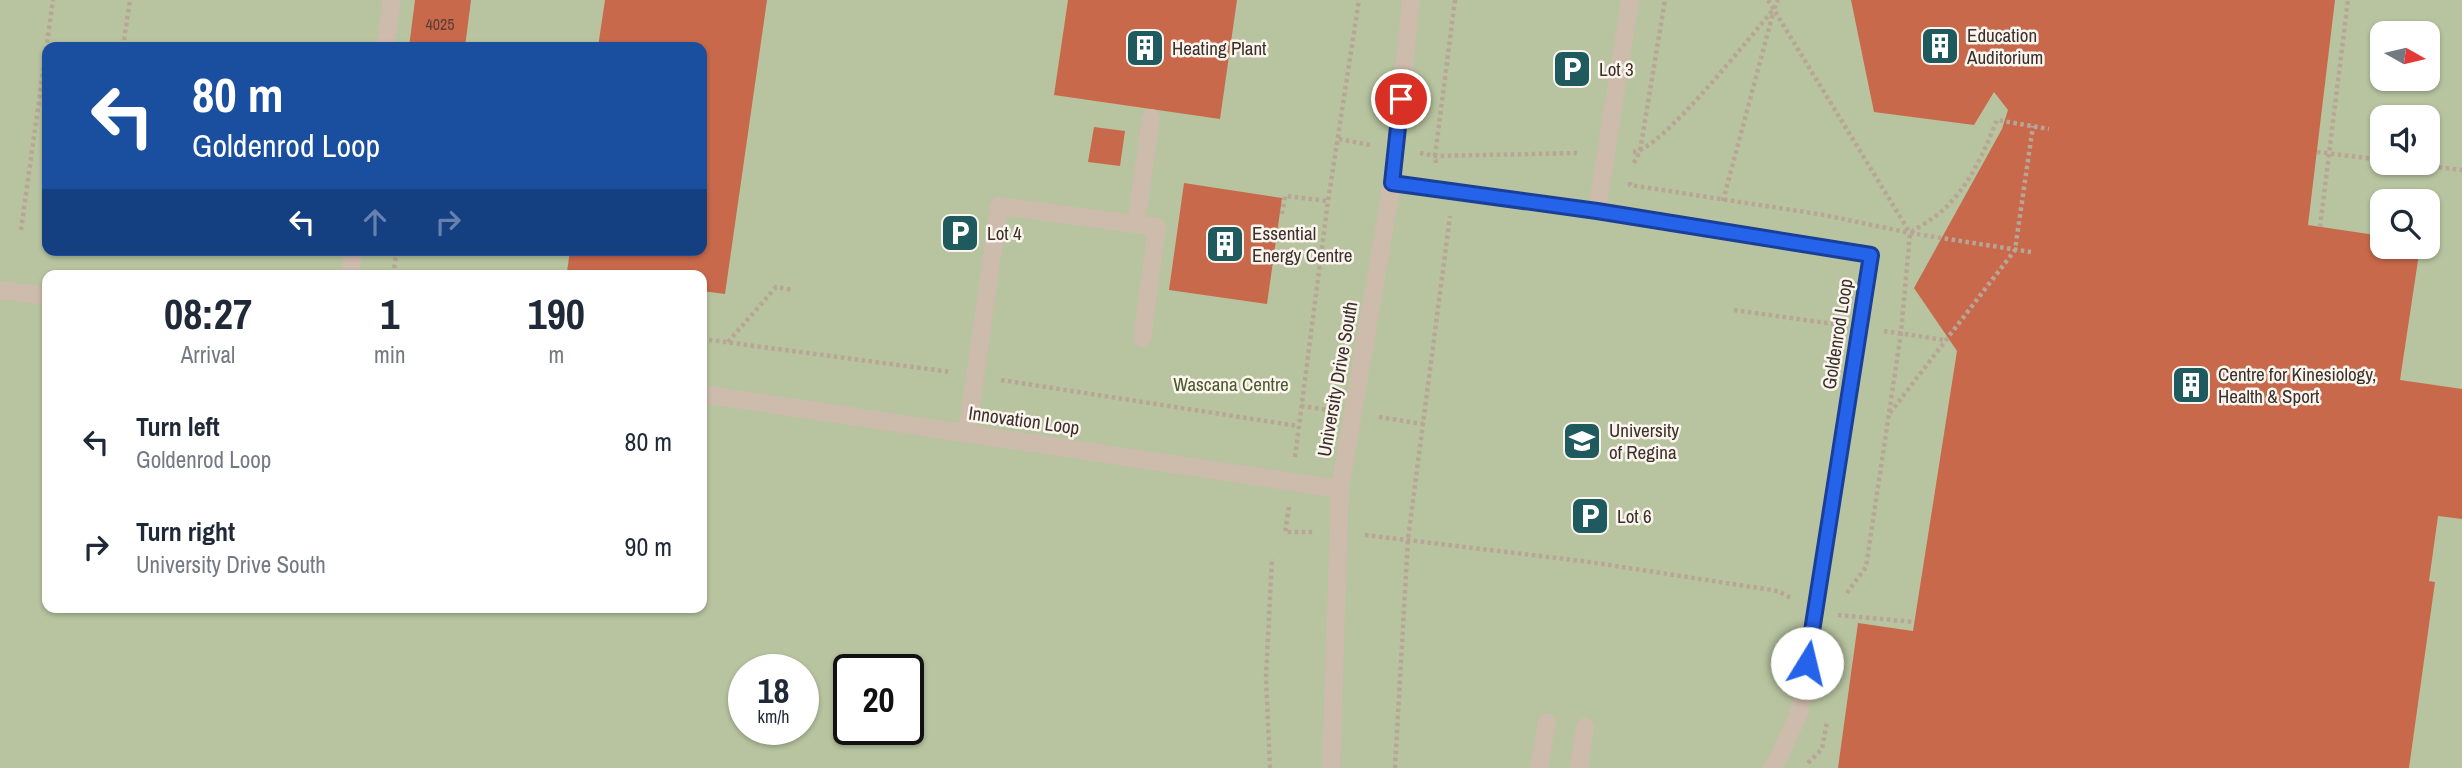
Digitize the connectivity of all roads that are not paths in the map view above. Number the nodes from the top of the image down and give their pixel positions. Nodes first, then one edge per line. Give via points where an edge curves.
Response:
1 (392, 0) edge
2 (1411, 0) edge
3 (1630, 0) edge
4 (386, 42) edge
5 (1151, 118) dead end
6 (1392, 183) junction
7 (1597, 211) junction
8 (1136, 224) junction
9 (0, 290) edge
10 (42, 295) edge
11 (1142, 338) dead end
12 (707, 395) edge
13 (967, 433) junction
14 (1340, 489) junction
15 (1547, 722) dead end
16 (1585, 727) dead end
17 (1331, 768) edge
18 (1539, 768) edge
19 (1579, 768) edge
20 (1772, 768) edge

1 - 4 street
2 - 6 street, University Drive South
3 - 7 street
5 - 8 street
6 - 7 street, Goldenrod Loop
6 - 14 street, University Drive South
7 - 20 street, Goldenrod Loop via 1871,255 1799,713
8 - 11 street via 1157,227
8 - 13 street via 999,206
9 - 10 street
12 - 13 street, Innovation Loop
13 - 14 street, Innovation Loop
14 - 17 street, University Drive South
15 - 18 street
16 - 19 street

